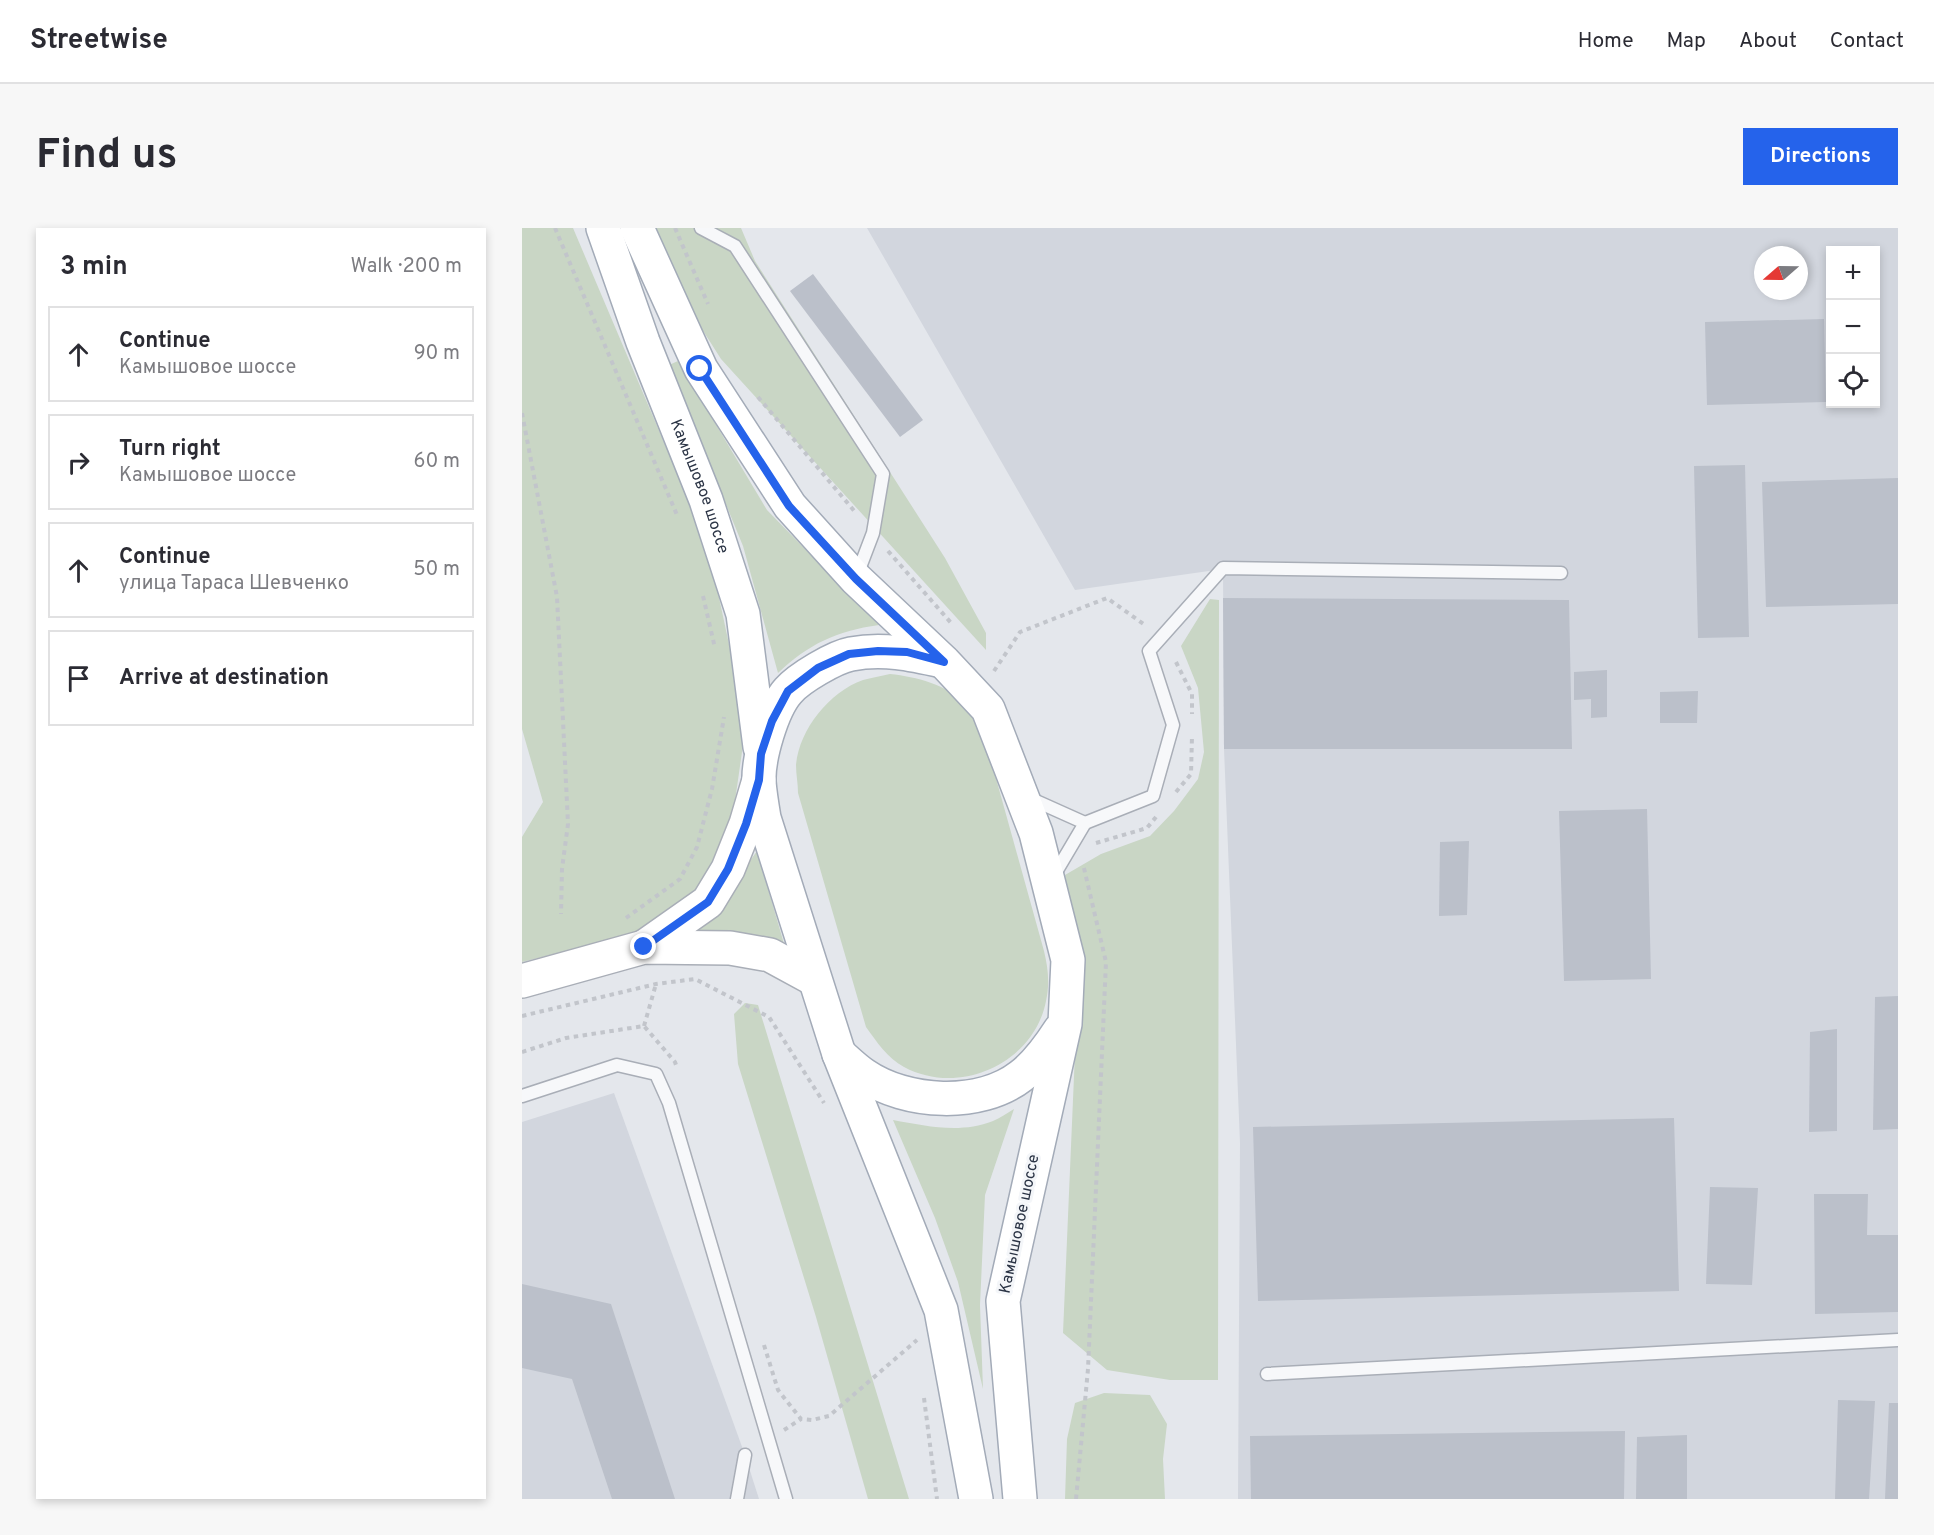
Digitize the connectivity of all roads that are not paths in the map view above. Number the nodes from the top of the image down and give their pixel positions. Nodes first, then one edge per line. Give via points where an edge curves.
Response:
1 (603, 228) edge
2 (637, 228) edge
3 (701, 228) edge
4 (1561, 573) dead end
5 (856, 579) junction
6 (944, 662) junction
7 (760, 767) junction
8 (1023, 795) junction
9 (1086, 823) junction
10 (1049, 883) junction
11 (644, 947) junction
12 (814, 979) junction
13 (522, 981) edge
14 (1065, 1024) junction
15 (839, 1054) junction
16 (522, 1096) edge
17 (1898, 1340) edge
18 (1267, 1374) dead end
19 (745, 1455) dead end
20 (737, 1499) edge
21 (786, 1499) edge
22 (976, 1499) edge
23 (1020, 1499) edge

1 - 7 main road, Камышовое шоссе via 706,500 743,614
2 - 5 main road, Камышовое шоссе via 700,369 789,506
3 - 5 lane via 735,246 883,474 873,533
4 - 9 lane via 1223,568 1149,651 1173,725 1153,796
5 - 6 main road, Камышовое шоссе
6 - 7 main road, Камышовое шоссе via 907,652 878,651 849,654 818,668 788,691 772,721
6 - 8 main road, Камышовое шоссе via 988,709
7 - 11 main road via 746,824 728,869 708,902
7 - 12 main road, Камышовое шоссе via 764,818
8 - 9 lane
8 - 10 main road, Камышовое шоссе
9 - 10 lane
10 - 14 main road, Камышовое шоссе via 1068,960
11 - 12 main road via 730,948 770,955
11 - 13 main road
12 - 15 main road, Камышовое шоссе
14 - 15 main road via 1047,1050 1021,1076 995,1091 961,1099 894,1090 864,1076
14 - 23 main road, Камышовое шоссе via 1003,1301
15 - 22 main road, Камышовое шоссе via 941,1310
16 - 21 lane via 617,1065 656,1074 669,1103
17 - 18 lane
19 - 20 lane

